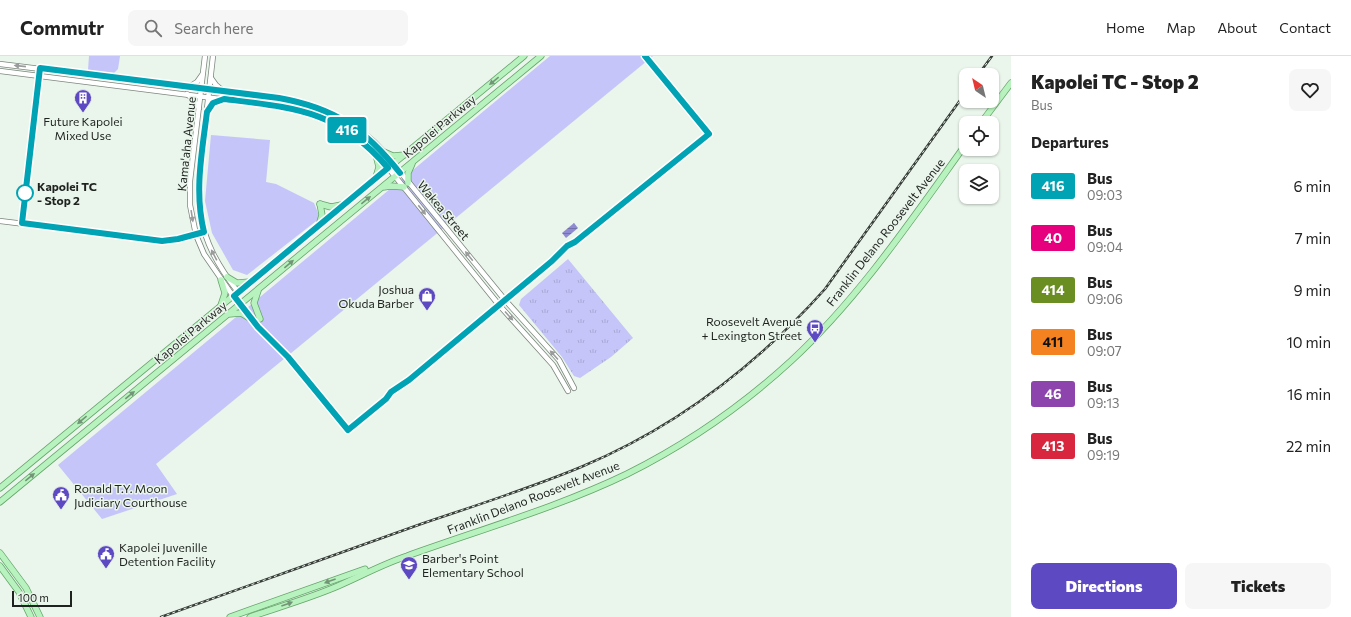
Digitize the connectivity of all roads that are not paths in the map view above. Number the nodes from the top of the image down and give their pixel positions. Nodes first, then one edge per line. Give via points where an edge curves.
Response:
1 (205, 56) edge
2 (213, 56) edge
3 (524, 56) edge
4 (541, 56) edge
5 (0, 64) edge
6 (0, 71) edge
7 (203, 73) junction
8 (211, 77) junction
9 (1011, 82) edge
10 (189, 87) junction
11 (202, 88) junction
12 (209, 89) junction
13 (223, 91) junction
14 (187, 94) junction
15 (201, 96) junction
16 (208, 97) junction
17 (224, 99) junction
18 (199, 109) junction
19 (207, 112) junction
20 (986, 116) edge
21 (384, 152) junction
22 (404, 154) junction
23 (959, 154) edge
24 (376, 155) junction
25 (413, 162) junction
26 (391, 166) junction
27 (397, 174) junction
28 (376, 178) junction
29 (407, 186) junction
30 (382, 188) junction
31 (343, 205) junction
32 (330, 216) junction
33 (0, 221) edge
34 (337, 224) junction
35 (319, 225) junction
36 (204, 232) junction
37 (196, 235) junction
38 (227, 277) junction
39 (221, 280) junction
40 (250, 282) junction
41 (259, 289) junction
42 (236, 294) junction
43 (242, 302) junction
44 (220, 307) junction
45 (227, 315) junction
46 (251, 319) dead end
47 (260, 319) dead end
48 (574, 388) dead end
49 (568, 391) dead end
50 (98, 408) junction
51 (104, 416) junction
52 (0, 488) edge
53 (0, 502) edge
54 (0, 553) edge
55 (380, 565) junction
56 (0, 566) edge
57 (20, 578) junction
58 (13, 583) junction
59 (31, 617) edge
60 (40, 617) edge
61 (230, 617) edge
62 (250, 617) edge

1 - 7 street, Kama'aha Avenue
2 - 8 street, Kama'aha Avenue
3 -> 22 main road, Kapolei Parkway
4 - 25 main road, Kapolei Parkway
10 -> 5 street, Wakea Street
6 - 14 street, Wakea Street
7 - 10 street
7 - 11 street, Kama'aha Avenue
8 - 12 street, Kama'aha Avenue
8 - 13 street
9 - 20 main road
10 - 11 street, Wakea Street
11 - 12 street, Wakea Street
11 - 15 street, Kama'aha Avenue
12 - 13 street, Wakea Street
12 - 16 street, Kama'aha Avenue
13 - 21 street, Wakea Street via 294,100 323,109 356,127
14 - 15 street, Wakea Street
14 - 18 street
15 - 16 street, Wakea Street
15 - 18 street, Kama'aha Avenue
16 - 17 street, Wakea Street
16 - 19 street, Kama'aha Avenue
17 - 19 street via 213,103
17 - 24 street, Wakea Street via 311,112 349,131
18 -> 37 street, Kama'aha Avenue via 190,188
19 - 36 street, Kama'aha Avenue via 198,188
21 - 22 main road via 393,156
21 - 26 street, Wakea Street
22 - 26 main road, Kapolei Parkway
23 - 55 main road, Franklin Delano Roosevelt Avenue via 898,237 836,314 792,360 730,411 682,444 609,482
24 - 26 street, Wakea Street
24 - 28 main road via 379,167
25 - 27 main road, Kapolei Parkway
25 - 29 main road via 408,173
26 - 27 street, Wakea Street
26 - 28 main road, Kapolei Parkway
27 - 29 street, Wakea Street
27 - 30 main road, Kapolei Parkway
28 - 31 main road, Kapolei Parkway
29 - 30 main road
48 -> 29 street, Wakea Street via 559,360
29 -> 49 street, Wakea Street via 439,232 553,365
34 -> 30 main road, Kapolei Parkway
31 - 32 main road, Kapolei Parkway
31 - 35 main road via 331,207 320,204 322,215
32 - 34 main road
32 - 35 main road, Kapolei Parkway
33 - 37 street via 162,241
41 -> 34 main road, Kapolei Parkway
35 - 40 main road, Kapolei Parkway
36 - 37 street
38 -> 36 street, Kama'aha Avenue
37 - 39 street, Kama'aha Avenue via 204,254
38 - 40 main road via 237,283
38 - 42 street, Kama'aha Avenue
39 - 42 street, Kama'aha Avenue
39 - 44 main road via 225,293
40 - 42 main road, Kapolei Parkway
41 - 43 main road, Kapolei Parkway
41 - 47 main road via 254,303
42 - 43 main road
42 - 44 main road, Kapolei Parkway
43 - 45 main road, Kapolei Parkway
44 - 50 main road, Kapolei Parkway
45 - 46 main road via 241,313
51 -> 45 main road, Kapolei Parkway
50 - 51 main road
50 -> 52 main road, Kapolei Parkway
53 -> 51 main road, Kapolei Parkway
54 - 57 main road
55 -> 61 main road, Franklin Delano Roosevelt Avenue
62 -> 55 main road, Franklin Delano Roosevelt Avenue via 338,586
56 - 58 main road
57 - 58 main road
57 - 60 main road
58 - 59 main road

